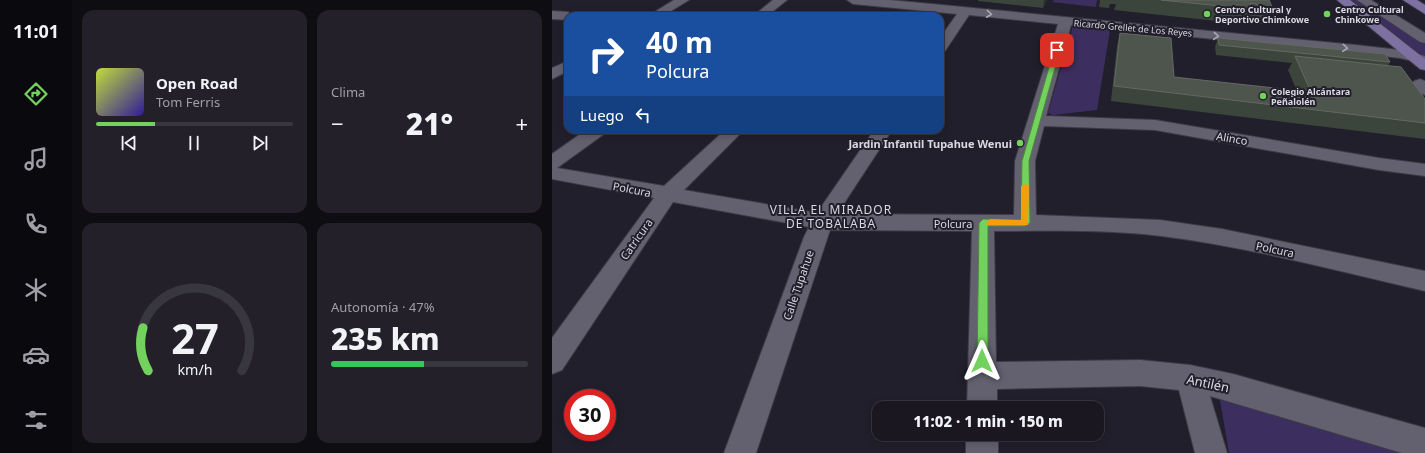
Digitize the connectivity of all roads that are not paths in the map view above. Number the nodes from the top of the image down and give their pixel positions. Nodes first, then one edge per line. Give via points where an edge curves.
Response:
1 (684, 0) edge
2 (781, 0) edge
3 (1343, 0) edge
4 (1363, 0) edge
5 (1380, 0) edge
6 (1409, 0) edge
7 (915, 3) edge
8 (856, 6) edge
9 (959, 7) edge
10 (1425, 10) edge
11 (662, 12) edge
12 (764, 12) edge
13 (552, 15) edge
14 (564, 16) edge
15 (1066, 22) junction
16 (1425, 31) edge
17 (944, 39) edge
18 (1425, 39) edge
19 (1419, 58) edge
20 (1425, 66) edge
21 (564, 67) edge
22 (552, 73) edge
23 (1425, 84) edge
24 (1425, 90) edge
25 (1037, 120) junction
26 (592, 134) edge
27 (731, 134) edge
28 (880, 134) edge
29 (552, 163) edge
30 (1425, 170) edge
31 (552, 173) edge
32 (667, 195) junction
33 (822, 222) junction
34 (983, 223) junction
35 (1025, 223) junction
36 (1425, 280) edge
37 (557, 346) edge
38 (982, 376) junction
39 (1190, 378) junction
40 (982, 401) edge
41 (982, 441) edge
42 (1425, 444) edge
43 (740, 453) edge
44 (982, 453) edge
45 (1211, 453) edge

1 - 11 street
2 - 12 street
3 - 19 main road
4 - 18 street
5 - 16 street
6 - 10 main road
7 - 8 street, Ricardo Grellet de Los Reyes via 869,2
7 - 9 street, Ricardo Grellet de Los Reyes
9 -> 15 street, Ricardo Grellet de Los Reyes
9 - 17 street
13 - 14 street
15 -> 19 street, Ricardo Grellet de Los Reyes via 1349,48
15 - 25 street
19 - 20 main road
21 - 22 street
23 - 24 street via 1420,84
25 - 30 street, Alinco via 1155,125
25 - 35 street via 1026,161
26 - 29 street
27 - 32 street, Catricura
28 - 33 street, Calle Tupahue
31 - 32 street, Polcura
32 - 33 street, Polcura
32 - 37 street, Catricura
33 - 34 street, Polcura
33 - 43 street, Calle Tupahue
34 - 35 street, Polcura
34 - 38 street
35 - 36 street, Polcura via 1138,226 1191,232
38 - 39 street, Antilén via 1140,373
38 - 40 street
39 - 42 street, Antilén
39 - 45 street
41 - 44 street

